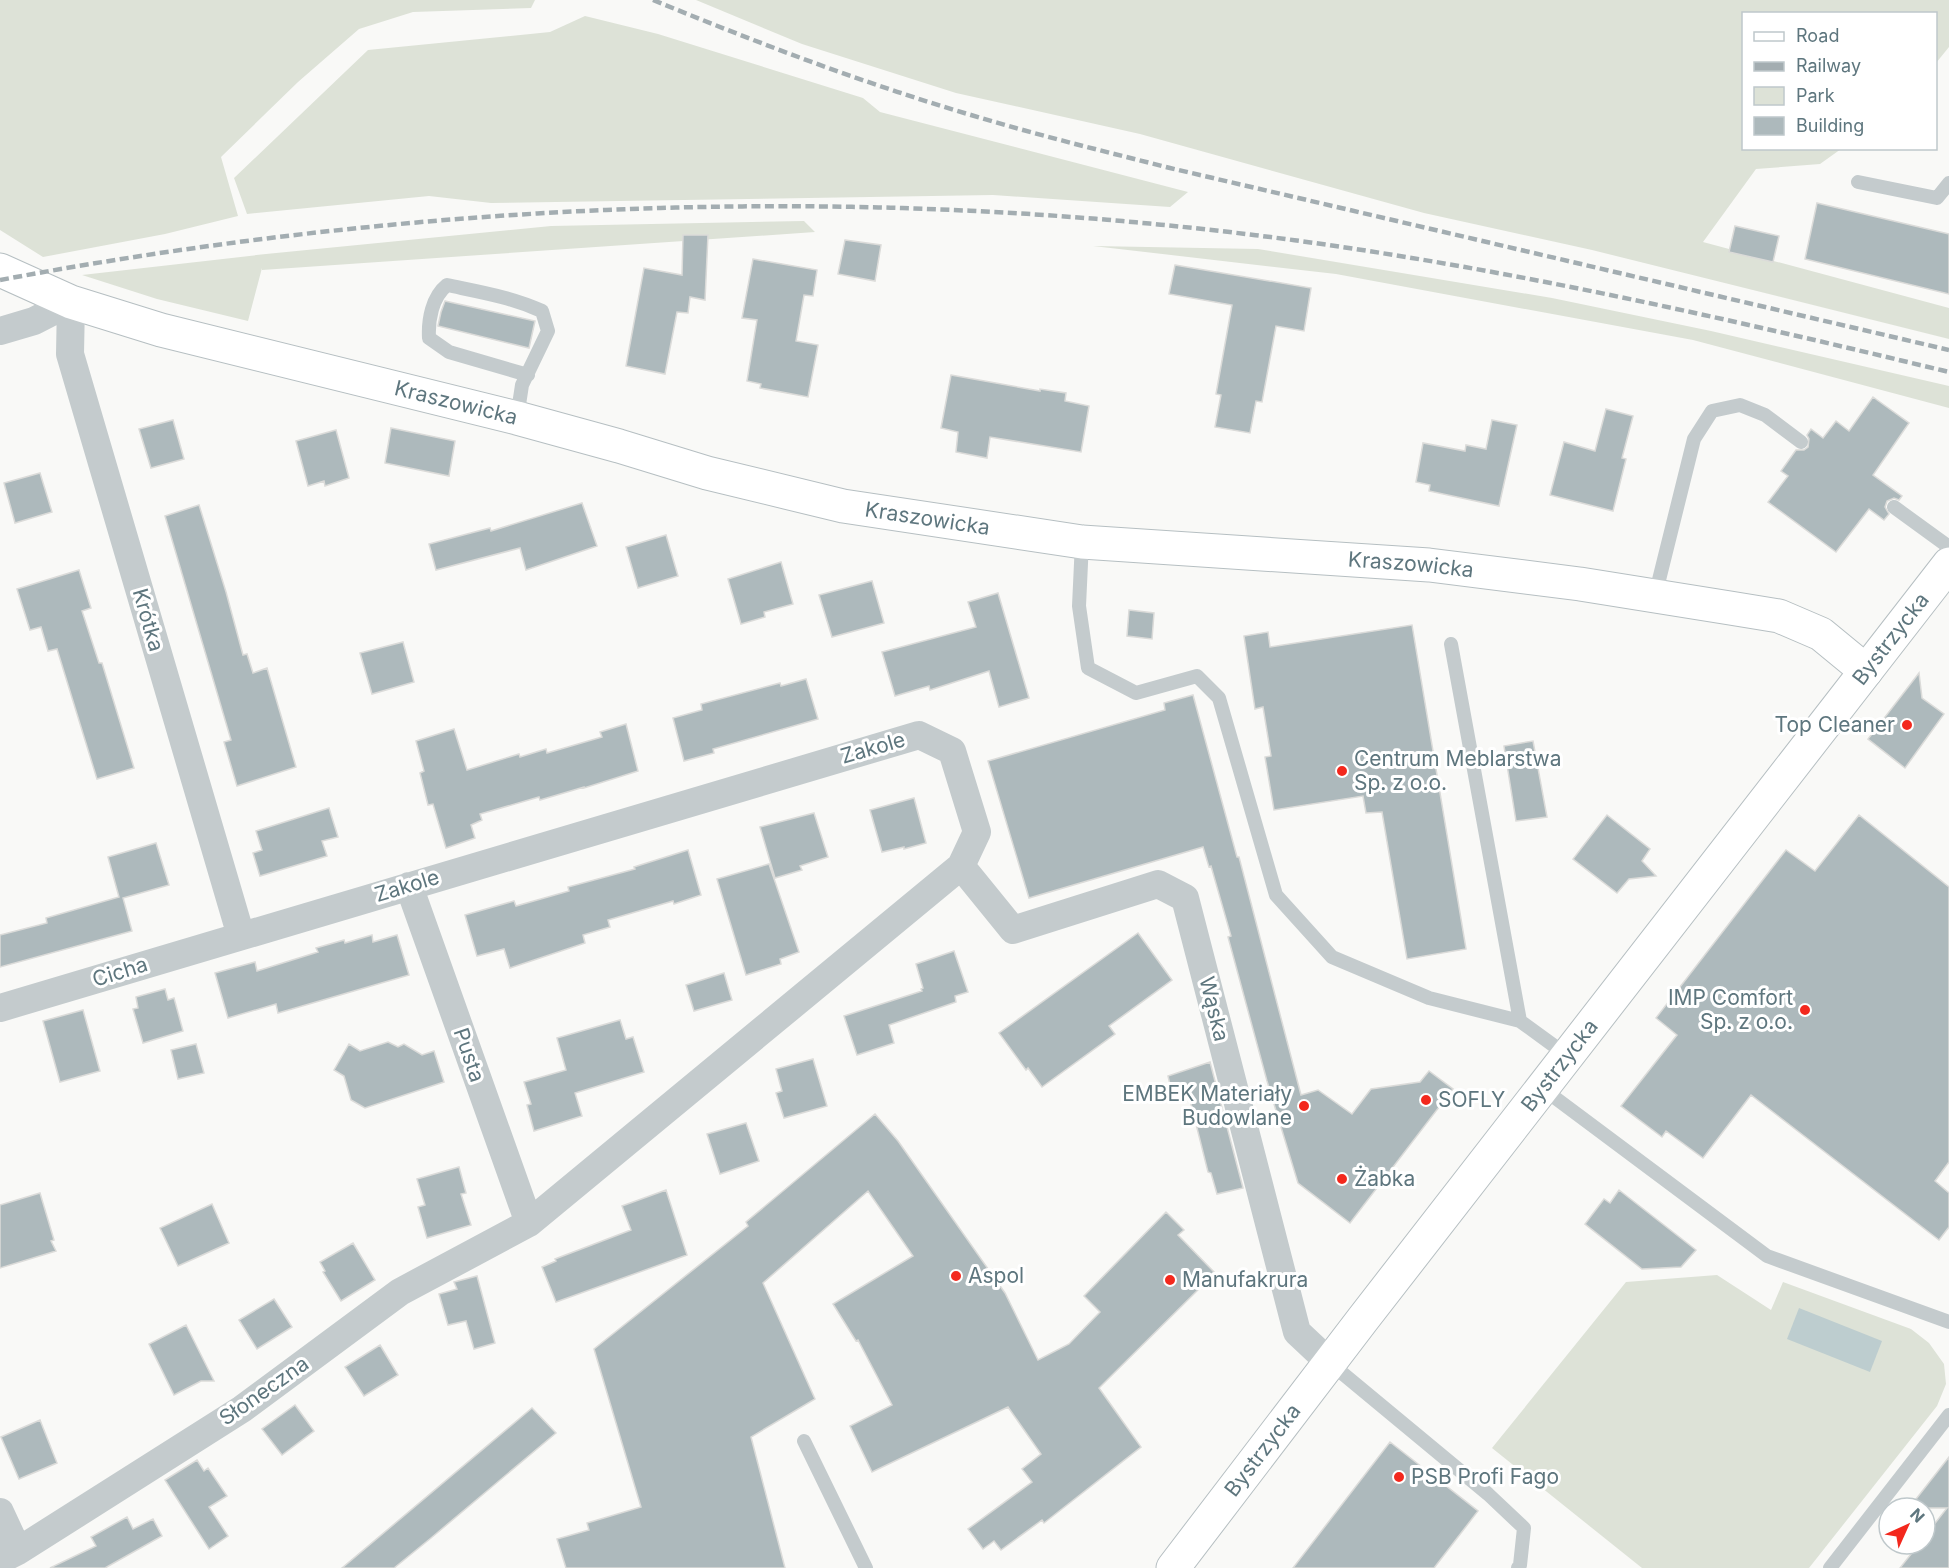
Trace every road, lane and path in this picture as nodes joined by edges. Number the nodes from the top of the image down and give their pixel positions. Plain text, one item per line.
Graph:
1 (1858, 182) dead end
2 (1949, 183) edge
3 (0, 270) edge
4 (71, 302) junction
5 (0, 331) edge
6 (528, 375) junction
7 (516, 418) junction
8 (1801, 442) dead end
9 (1894, 507) dead end
10 (1082, 542) junction
11 (1949, 547) edge
12 (1949, 564) edge
13 (1655, 596) junction
14 (1451, 644) dead end
15 (1866, 671) junction
16 (962, 866) junction
17 (409, 886) junction
18 (241, 936) junction
19 (0, 1008) edge
20 (1520, 1020) junction
21 (1568, 1056) junction
22 (1542, 1088) junction
23 (529, 1223) junction
24 (1949, 1322) edge
25 (1330, 1363) junction
26 (1949, 1415) edge
27 (804, 1442) dead end
28 (0, 1512) edge
29 (9, 1556) edge
30 (866, 1568) edge
31 (1173, 1568) edge
32 (1518, 1568) edge
33 (1830, 1568) edge

1 - 2 lane
3 - 4 street, Kraszowicka
4 - 5 street
4 - 7 street, Kraszowicka
4 - 18 street, Krótka
6 - 6 lane
6 - 7 lane
7 - 10 street, Kraszowicka
8 - 13 lane
9 - 11 lane
10 - 13 street, Kraszowicka
10 - 20 lane
12 - 15 street, Bystrzycka
13 - 15 street, Kraszowicka
14 - 20 lane
15 - 21 street, Bystrzycka
16 - 17 street, Zakole
16 - 23 street, Zakole
16 - 25 street, Wąska
17 - 18 street, Zakole
17 - 23 street, Pusta
18 - 19 street, Cicha
20 - 21 lane
21 - 22 street, Bystrzycka
22 - 24 lane
22 - 25 street, Bystrzycka
23 - 29 street, Słoneczna
25 - 31 street, Bystrzycka
25 - 32 lane
26 - 33 lane
27 - 30 lane
28 - 29 street

